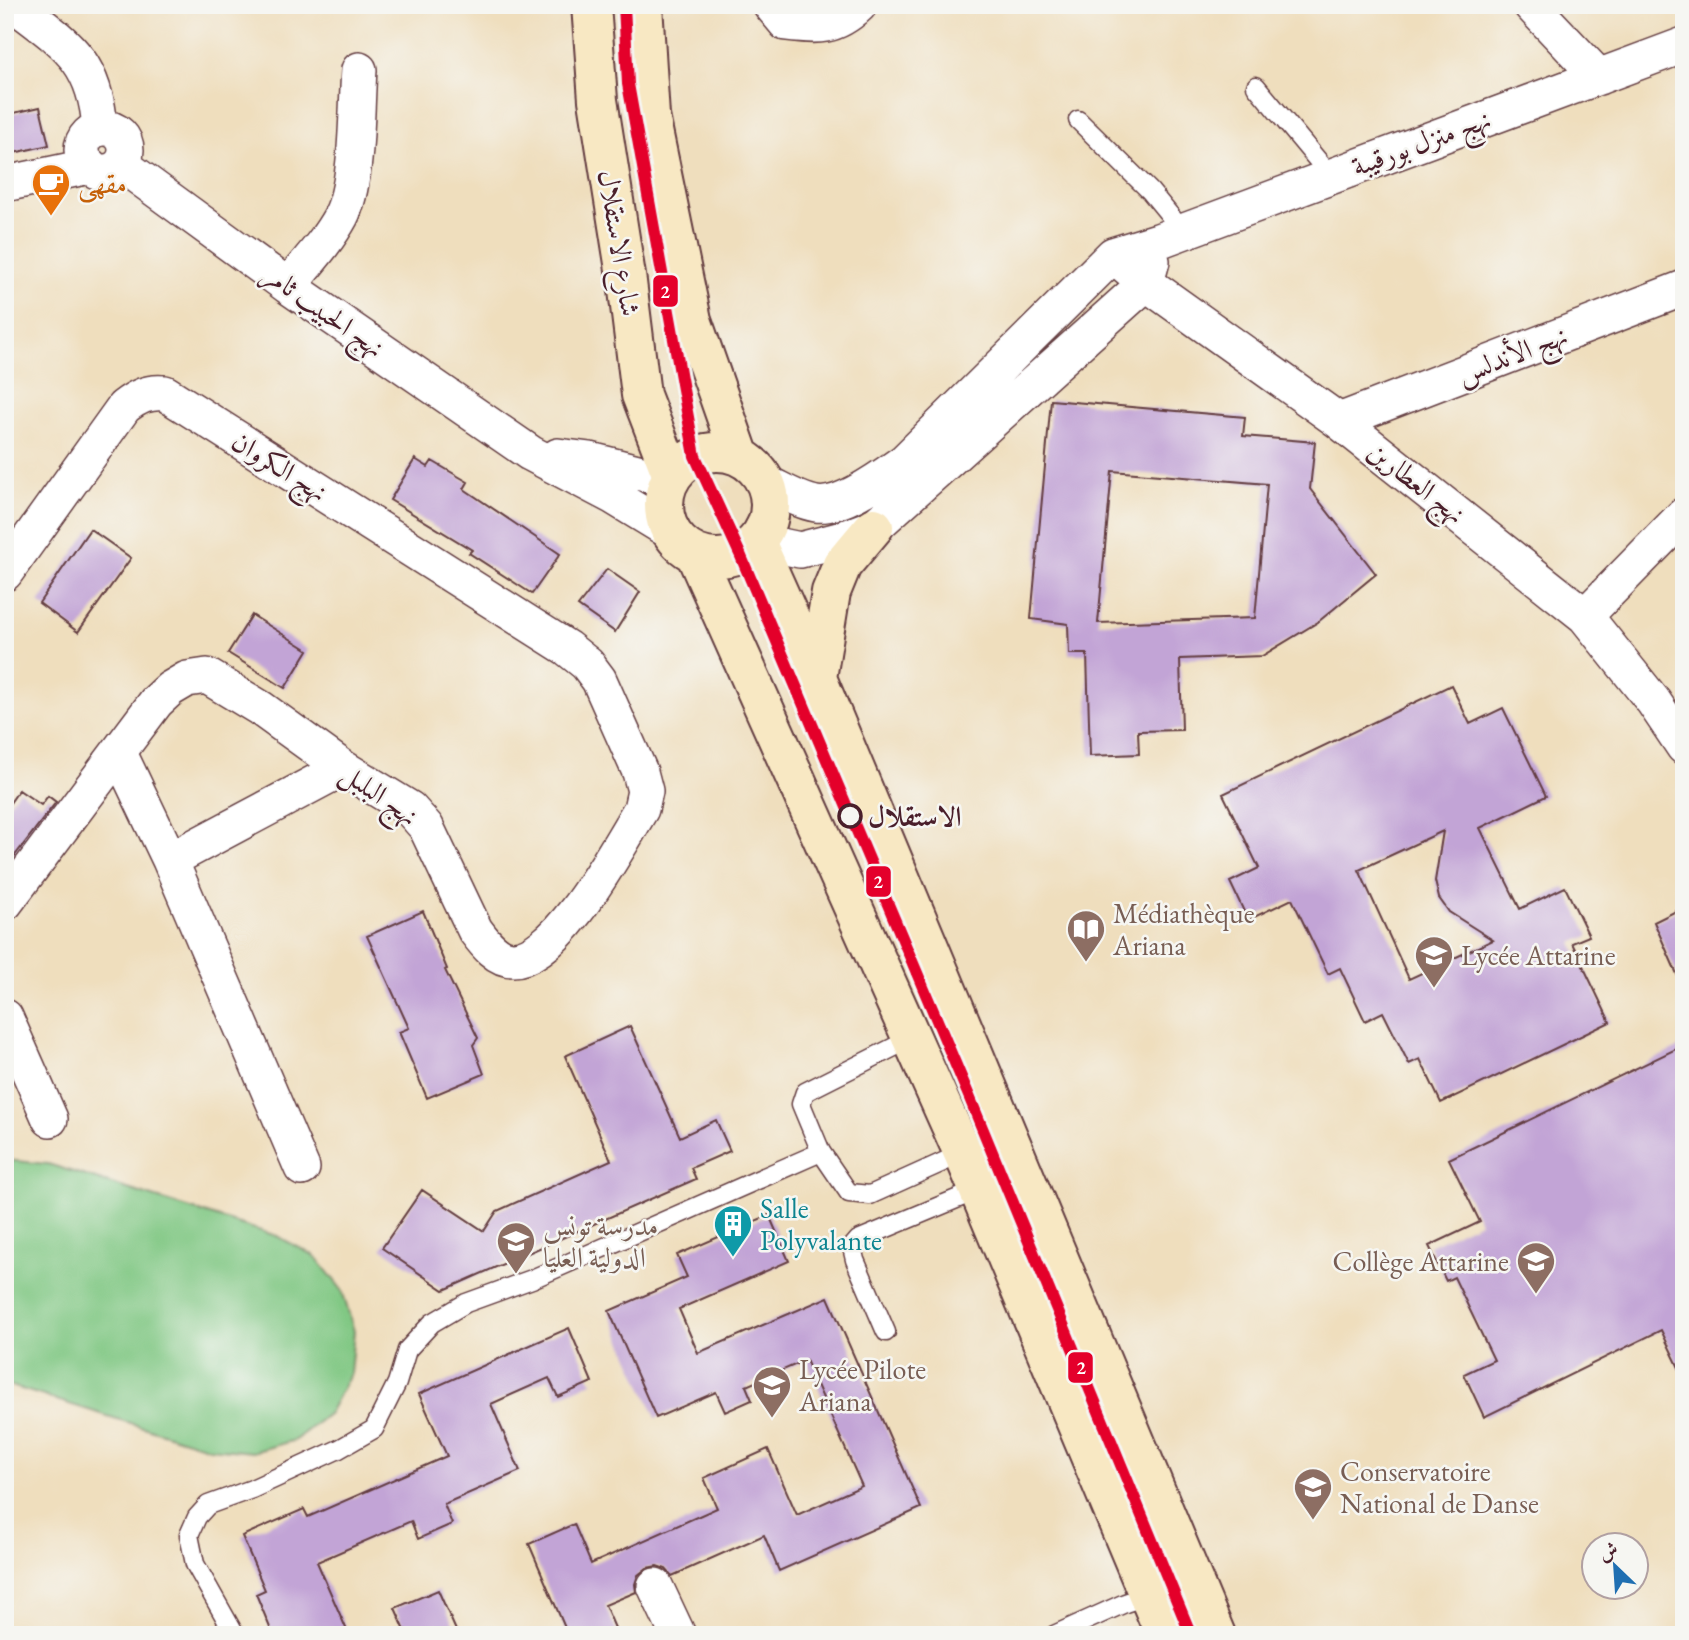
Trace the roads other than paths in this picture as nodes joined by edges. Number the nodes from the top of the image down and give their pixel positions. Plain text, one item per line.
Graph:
1 (15, 5) edge
2 (591, 5) edge
3 (643, 5) edge
4 (771, 5) edge
5 (859, 5) edge
6 (1531, 5) edge
7 (1684, 45) edge
8 (359, 70) dead end
9 (1599, 77) junction
10 (1256, 86) dead end
11 (1078, 120) dead end
12 (106, 165) junction
13 (1330, 176) junction
14 (5, 184) edge
15 (1170, 235) junction
16 (1113, 255) junction
17 (1146, 284) junction
18 (288, 286) junction
19 (1684, 288) edge
20 (1339, 421) junction
21 (530, 453) junction
22 (752, 469) junction
23 (671, 478) junction
24 (1684, 515) edge
25 (874, 527) junction
26 (668, 530) junction
27 (756, 541) junction
28 (696, 555) junction
29 (5, 573) edge
30 (1585, 616) junction
31 (817, 678) junction
32 (599, 680) joint
33 (1684, 747) edge
34 (119, 753) junction
35 (343, 768) junction
36 (170, 860) junction
37 (5, 903) edge
38 (5, 1017) edge
39 (912, 1038) junction
40 (50, 1119) dead end
41 (821, 1152) junction
42 (963, 1153) junction
43 (302, 1168) dead end
44 (978, 1190) junction
45 (886, 1332) dead end
46 (656, 1586) dead end
47 (1149, 1595) junction
48 (235, 1635) edge
49 (678, 1635) edge
50 (1054, 1635) edge
51 (1165, 1635) edge
52 (1216, 1635) edge

1 - 12 street
2 - 23 street, شارع الاستقلال
3 - 22 street, شارع الاستقلال
4 - 5 street
6 - 9 street
7 - 9 street, نهج منزل بورقيبة
8 - 18 street
9 - 13 street, نهج منزل بورقيبة
10 - 13 lane
11 - 15 lane
12 - 14 street
12 - 18 street, نهج الحبيب ثامر
13 - 15 street, نهج منزل بورقيبة
15 - 16 street, نهج منزل بورقيبة
15 - 17 street
16 - 17 street, نهج العطارين
16 - 22 street
17 - 20 street, نهج العطارين
17 - 25 street
18 - 21 street, نهج الحبيب ثامر
19 - 20 street, نهج الأندلس
20 - 30 street, نهج العطارين
21 - 23 street, نهج الحبيب ثامر
21 - 26 street, نهج الحبيب ثامر
22 - 23 street
22 - 27 street
23 - 26 street
24 - 30 street
25 - 27 street
25 - 31 street
26 - 28 street
27 - 28 street
27 - 31 street
28 - 39 street
29 - 32 street, نهج الكروان
30 - 33 street, نهج العطارين
31 - 52 street
32 - 35 street, نهج البلبل
34 - 35 street, نهج البلبل
34 - 36 street
34 - 37 street, نهج البلبل
35 - 36 street
36 - 43 street
38 - 40 street
39 - 41 lane
39 - 42 street
41 - 42 lane
41 - 48 lane
42 - 44 street
44 - 45 lane
44 - 47 street
46 - 49 street
47 - 50 lane
47 - 51 street

